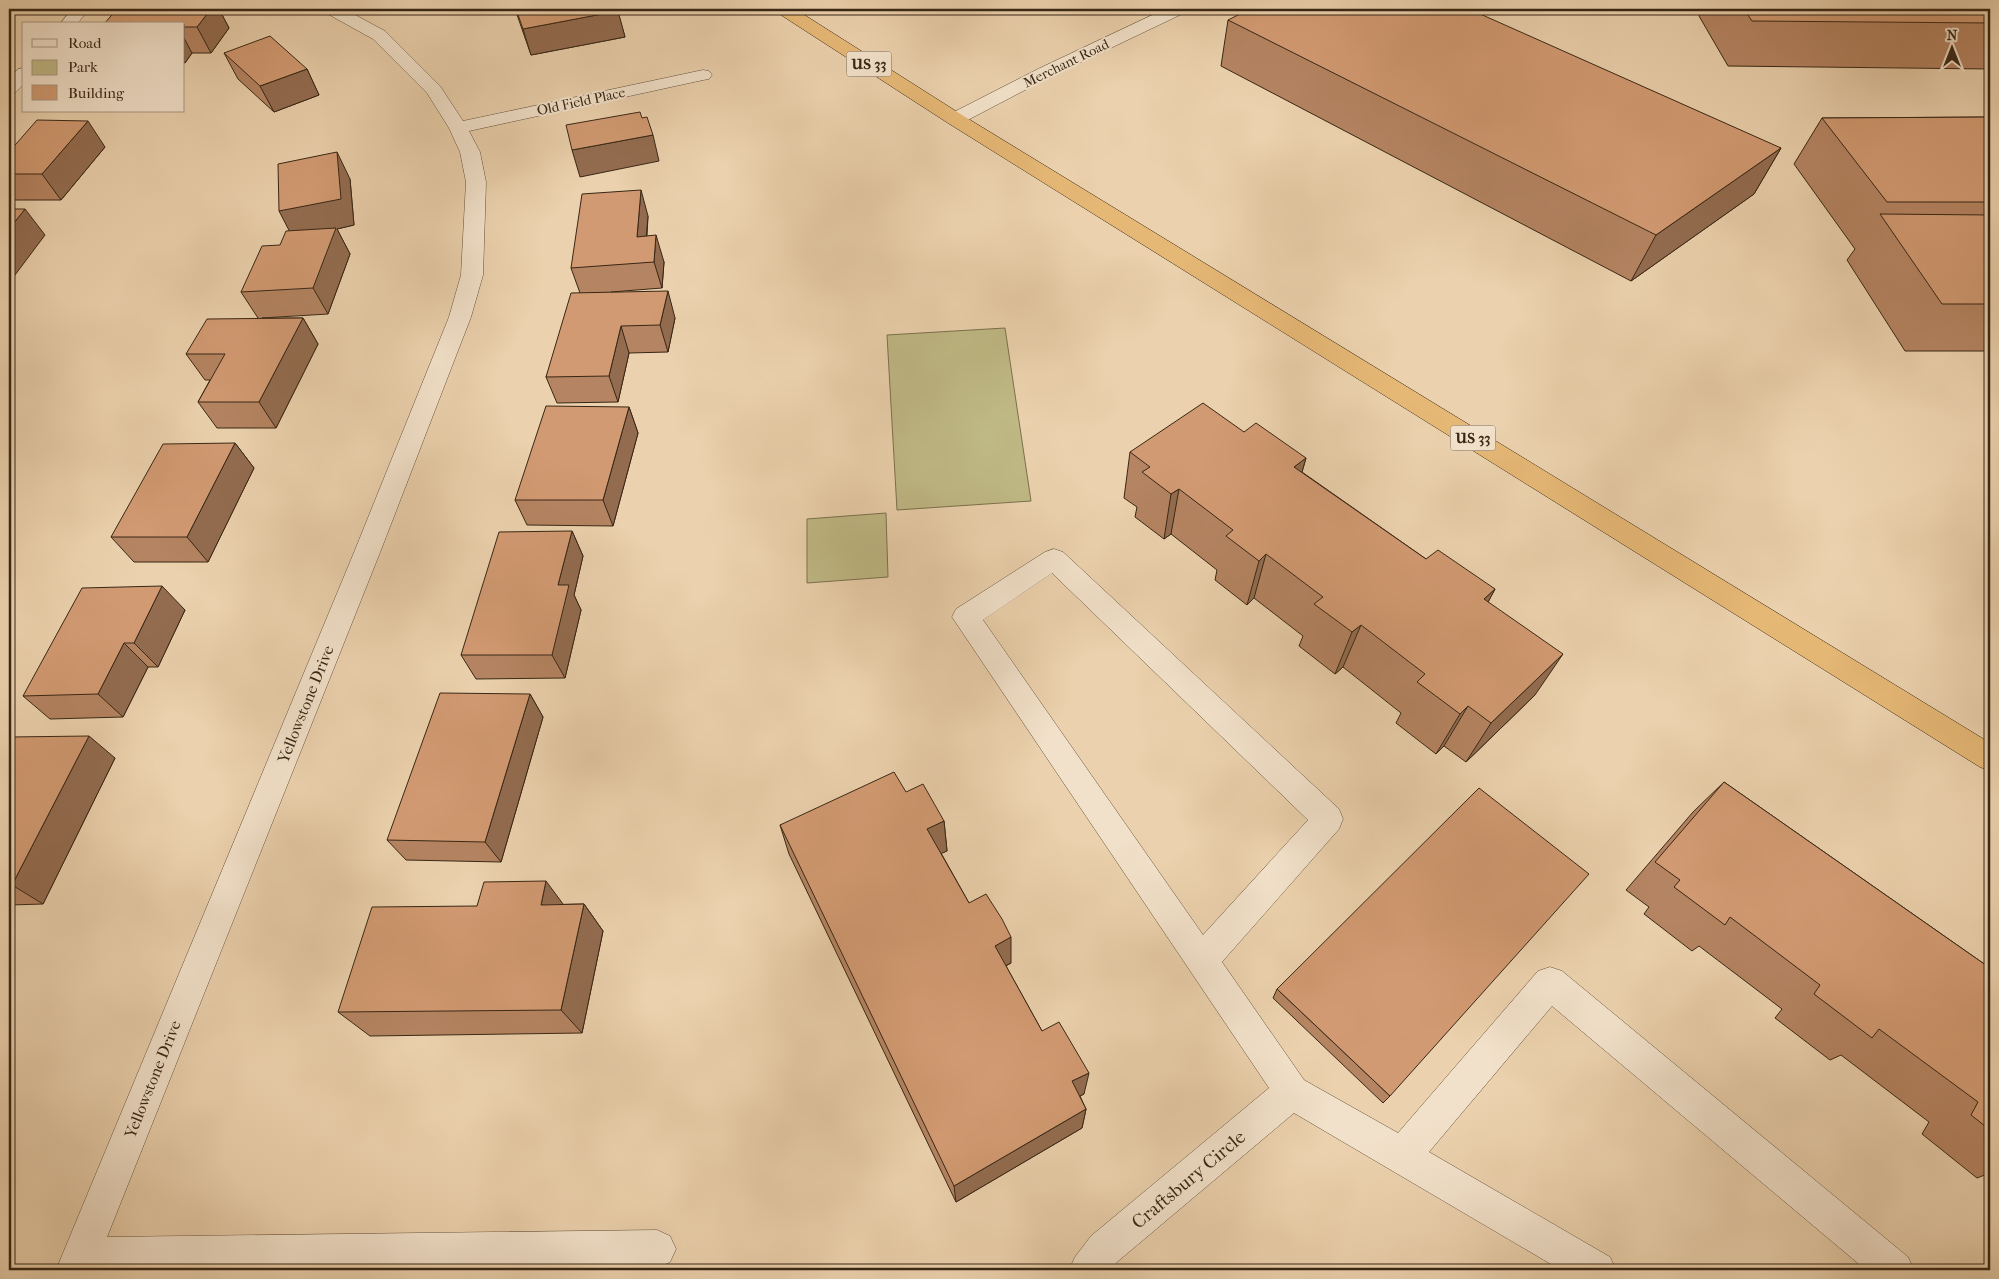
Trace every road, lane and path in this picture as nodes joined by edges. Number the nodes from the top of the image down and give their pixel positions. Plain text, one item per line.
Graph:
1 (82, 9) edge
2 (332, 9) edge
3 (784, 9) edge
4 (1178, 9) edge
5 (70, 22) edge
6 (22, 74) edge
7 (704, 75) dead end
8 (9, 89) edge
9 (955, 119) junction
10 (458, 128) junction
11 (1990, 758) edge
12 (1202, 960) junction
13 (1292, 1092) junction
14 (1402, 1156) junction
15 (657, 1250) dead end
16 (77, 1263) edge
17 (1088, 1270) edge
18 (1596, 1270) edge
19 (1895, 1270) edge

1 - 5 street
2 - 10 street, Yellowstone Drive
3 - 9 highway, US 33
4 - 9 street, Merchant Road
6 - 8 street
7 - 10 street, Old Field Place
9 - 11 highway, US 33
10 - 16 street, Yellowstone Drive
12 - 12 street
12 - 13 street
13 - 14 street
13 - 17 street, Craftsbury Circle
14 - 18 street
14 - 19 street
15 - 16 street

